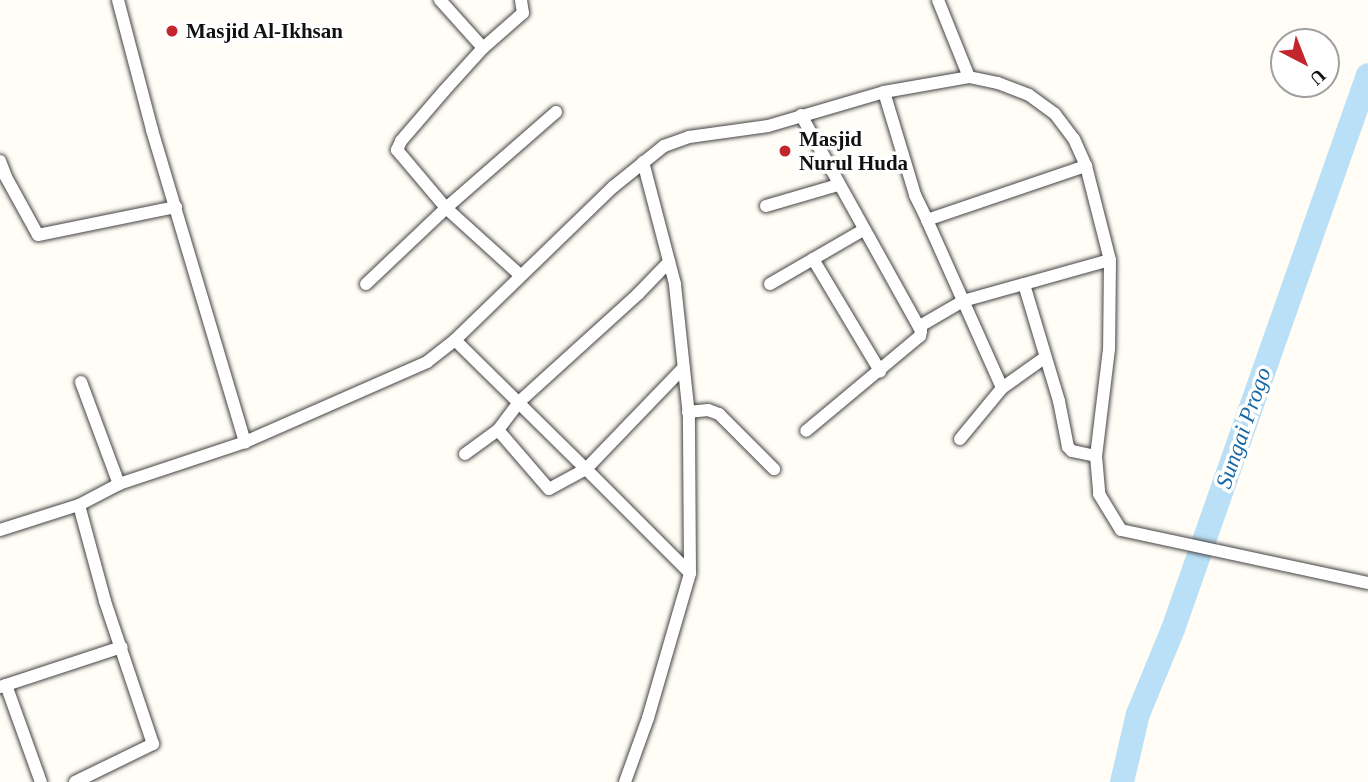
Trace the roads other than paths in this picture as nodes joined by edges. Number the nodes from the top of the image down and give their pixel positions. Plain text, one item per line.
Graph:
1 (118, 0) edge
2 (440, 0) edge
3 (521, 0) edge
4 (938, 0) edge
5 (483, 48) junction
6 (969, 77) junction
7 (884, 92) junction
8 (556, 112) dead end
9 (801, 116) junction
10 (0, 160) edge
11 (643, 162) junction
12 (1086, 166) junction
13 (3, 179) edge
14 (838, 185) junction
15 (766, 206) dead end
16 (176, 207) junction
17 (446, 208) junction
18 (927, 220) junction
19 (863, 230) junction
20 (813, 259) junction
21 (1110, 260) junction
22 (669, 262) junction
23 (520, 275) junction
24 (366, 284) dead end
25 (770, 284) dead end
26 (1024, 284) junction
27 (963, 301) junction
28 (920, 326) junction
29 (455, 340) junction
30 (1044, 358) junction
31 (684, 367) junction
32 (880, 371) junction
33 (81, 382) dead end
34 (1002, 388) junction
35 (519, 402) junction
36 (688, 412) junction
37 (498, 430) junction
38 (806, 431) dead end
39 (960, 439) dead end
40 (245, 442) junction
41 (465, 454) dead end
42 (1096, 456) junction
43 (586, 469) junction
44 (774, 469) dead end
45 (119, 484) junction
46 (79, 505) junction
47 (0, 530) edge
48 (690, 573) junction
49 (1368, 583) edge
50 (122, 647) junction
51 (3, 686) edge
52 (41, 782) edge
53 (75, 782) edge
54 (625, 782) edge

1 - 16 street
2 - 5 street
3 - 5 street
4 - 6 street
5 - 17 street
6 - 7 street
6 - 12 street
7 - 9 street
7 - 18 street
8 - 17 street
9 - 11 street
9 - 14 street
10 - 13 street
11 - 22 street
11 - 23 street
12 - 18 street
12 - 21 street
13 - 16 street
14 - 15 street
14 - 19 street
16 - 40 street
17 - 23 street
17 - 24 street
18 - 27 street
19 - 20 street
19 - 28 street
20 - 25 street
20 - 32 street
21 - 26 street
21 - 42 street
22 - 31 street
22 - 35 street
23 - 29 street
26 - 27 street
26 - 30 street
27 - 28 street
27 - 34 street
28 - 32 street
29 - 35 street
29 - 40 street
30 - 34 street
30 - 42 street
31 - 36 street
31 - 43 street
32 - 38 street
33 - 45 street
34 - 39 street
35 - 37 street
35 - 43 street
36 - 44 street
36 - 48 street
37 - 41 street
37 - 43 street
40 - 45 street
42 - 49 street
43 - 48 street
45 - 46 street
46 - 47 street
46 - 50 street
48 - 54 street
50 - 51 street
50 - 53 street
51 - 52 street

